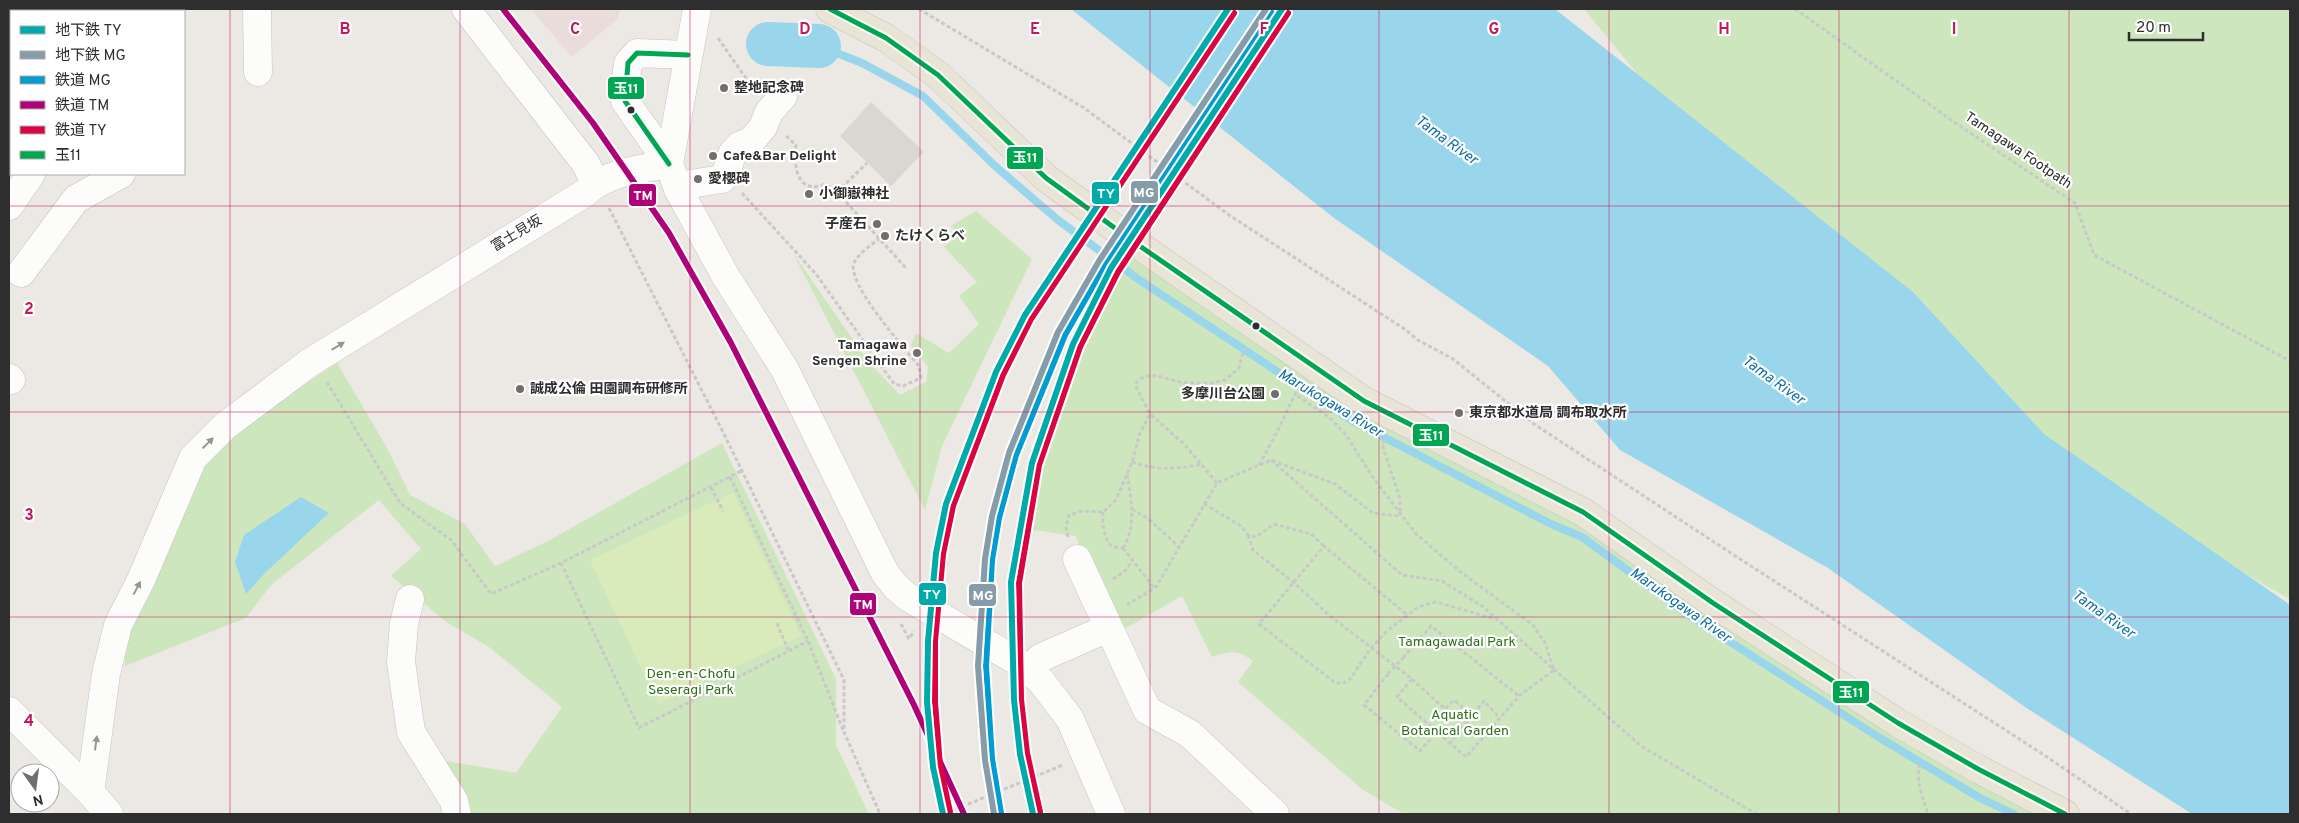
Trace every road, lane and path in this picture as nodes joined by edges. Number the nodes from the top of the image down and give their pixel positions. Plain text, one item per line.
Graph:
1 (257, 9) edge
2 (466, 9) edge
3 (697, 9) edge
4 (830, 9) edge
5 (919, 9) edge
6 (1795, 9) edge
7 (716, 35) dead end
8 (688, 55) junction
9 (258, 72) dead end
10 (776, 104) junction
11 (867, 163) dead end
12 (669, 164) junction
13 (726, 174) junction
14 (30, 175) edge
15 (119, 175) edge
16 (595, 183) junction
17 (678, 189) junction
18 (837, 192) junction
19 (9, 206) edge
20 (879, 239) junction
21 (906, 268) dead end
22 (21, 273) dead end
23 (1241, 359) dead end
24 (2290, 361) edge
25 (309, 363) junction
26 (1150, 414) junction
27 (1382, 444) dead end
28 (1270, 460) junction
29 (1132, 462) junction
30 (1202, 464) junction
31 (1259, 465) junction
32 (741, 471) junction
33 (1127, 474) junction
34 (730, 477) junction
35 (1217, 483) junction
36 (711, 487) junction
37 (1204, 504) junction
38 (1132, 510) junction
39 (724, 511) dead end
40 (1103, 512) junction
41 (1400, 516) junction
42 (1248, 535) junction
43 (1324, 546) junction
44 (1179, 547) junction
45 (1123, 548) junction
46 (1077, 559) joint
47 (561, 563) junction
48 (1293, 582) junction
49 (1154, 588) junction
50 (410, 599) dead end
51 (1406, 614) junction
52 (1498, 620) junction
53 (777, 623) dead end
54 (1106, 623) junction
55 (808, 640) junction
56 (1371, 648) junction
57 (788, 650) junction
58 (1554, 670) junction
59 (1032, 671) junction
60 (1412, 678) junction
61 (1519, 696) junction
62 (9, 711) edge
63 (1472, 716) junction
64 (1499, 717) junction
65 (844, 732) junction
66 (1436, 733) junction
67 (1449, 744) junction
68 (1057, 767) dead end
69 (1918, 771) dead end
70 (90, 792) junction
71 (109, 814) edge
72 (457, 814) edge
73 (880, 814) edge
74 (944, 814) edge
75 (1111, 814) edge
76 (1275, 814) edge
77 (1756, 814) edge
78 (1928, 814) edge
79 (2065, 814) edge
80 (2131, 814) edge

1 - 9 street
2 - 16 street
3 - 8 street
4 - 79 main road
5 - 80 path
6 - 24 path, Tamagawa Footpath
7 - 10 path
8 - 12 street
8 - 12 street
10 - 13 street
10 - 18 path
11 - 18 path
12 - 16 street
12 - 17 street
13 - 17 street
13 - 20 path
14 - 19 street
15 - 22 street
25 -> 16 street, 富士見坂
16 - 32 path
17 - 59 street
18 - 20 path
20 - 21 path
23 - 26 path
25 - 47 path
70 -> 25 street, 富士見坂
26 - 29 path
26 - 30 path
27 - 41 path
28 - 31 path
28 - 41 path
28 - 52 path
29 - 30 path
29 - 33 path
30 - 35 path
31 - 35 path
31 - 41 path
32 - 34 path
32 - 65 path
33 - 38 path
33 - 40 path
34 - 36 path
34 - 55 path
35 - 37 path
36 - 39 path
36 - 47 path
37 - 42 path
37 - 44 path
38 - 44 path
38 - 45 path
40 - 45 path
40 - 46 path
41 - 58 path
42 - 43 path
42 - 48 path
43 - 48 path
43 - 51 path
44 - 49 path
45 - 49 path
46 - 54 street
47 - 57 path
48 - 56 path
48 - 56 path
49 - 54 path
50 - 72 street
51 - 52 path
51 - 56 path
52 - 58 path
53 - 57 path
54 - 59 street
54 - 76 street
55 - 57 path
55 - 65 path
56 - 60 path
58 - 61 path
58 - 77 path
59 - 75 street
60 - 63 path
60 - 66 path
61 - 64 path
61 - 66 path, bridge
62 - 70 street
63 - 64 path
63 - 67 path
64 - 67 path
65 - 73 path
66 - 67 path
68 - 74 path
69 - 78 path
70 - 71 street

